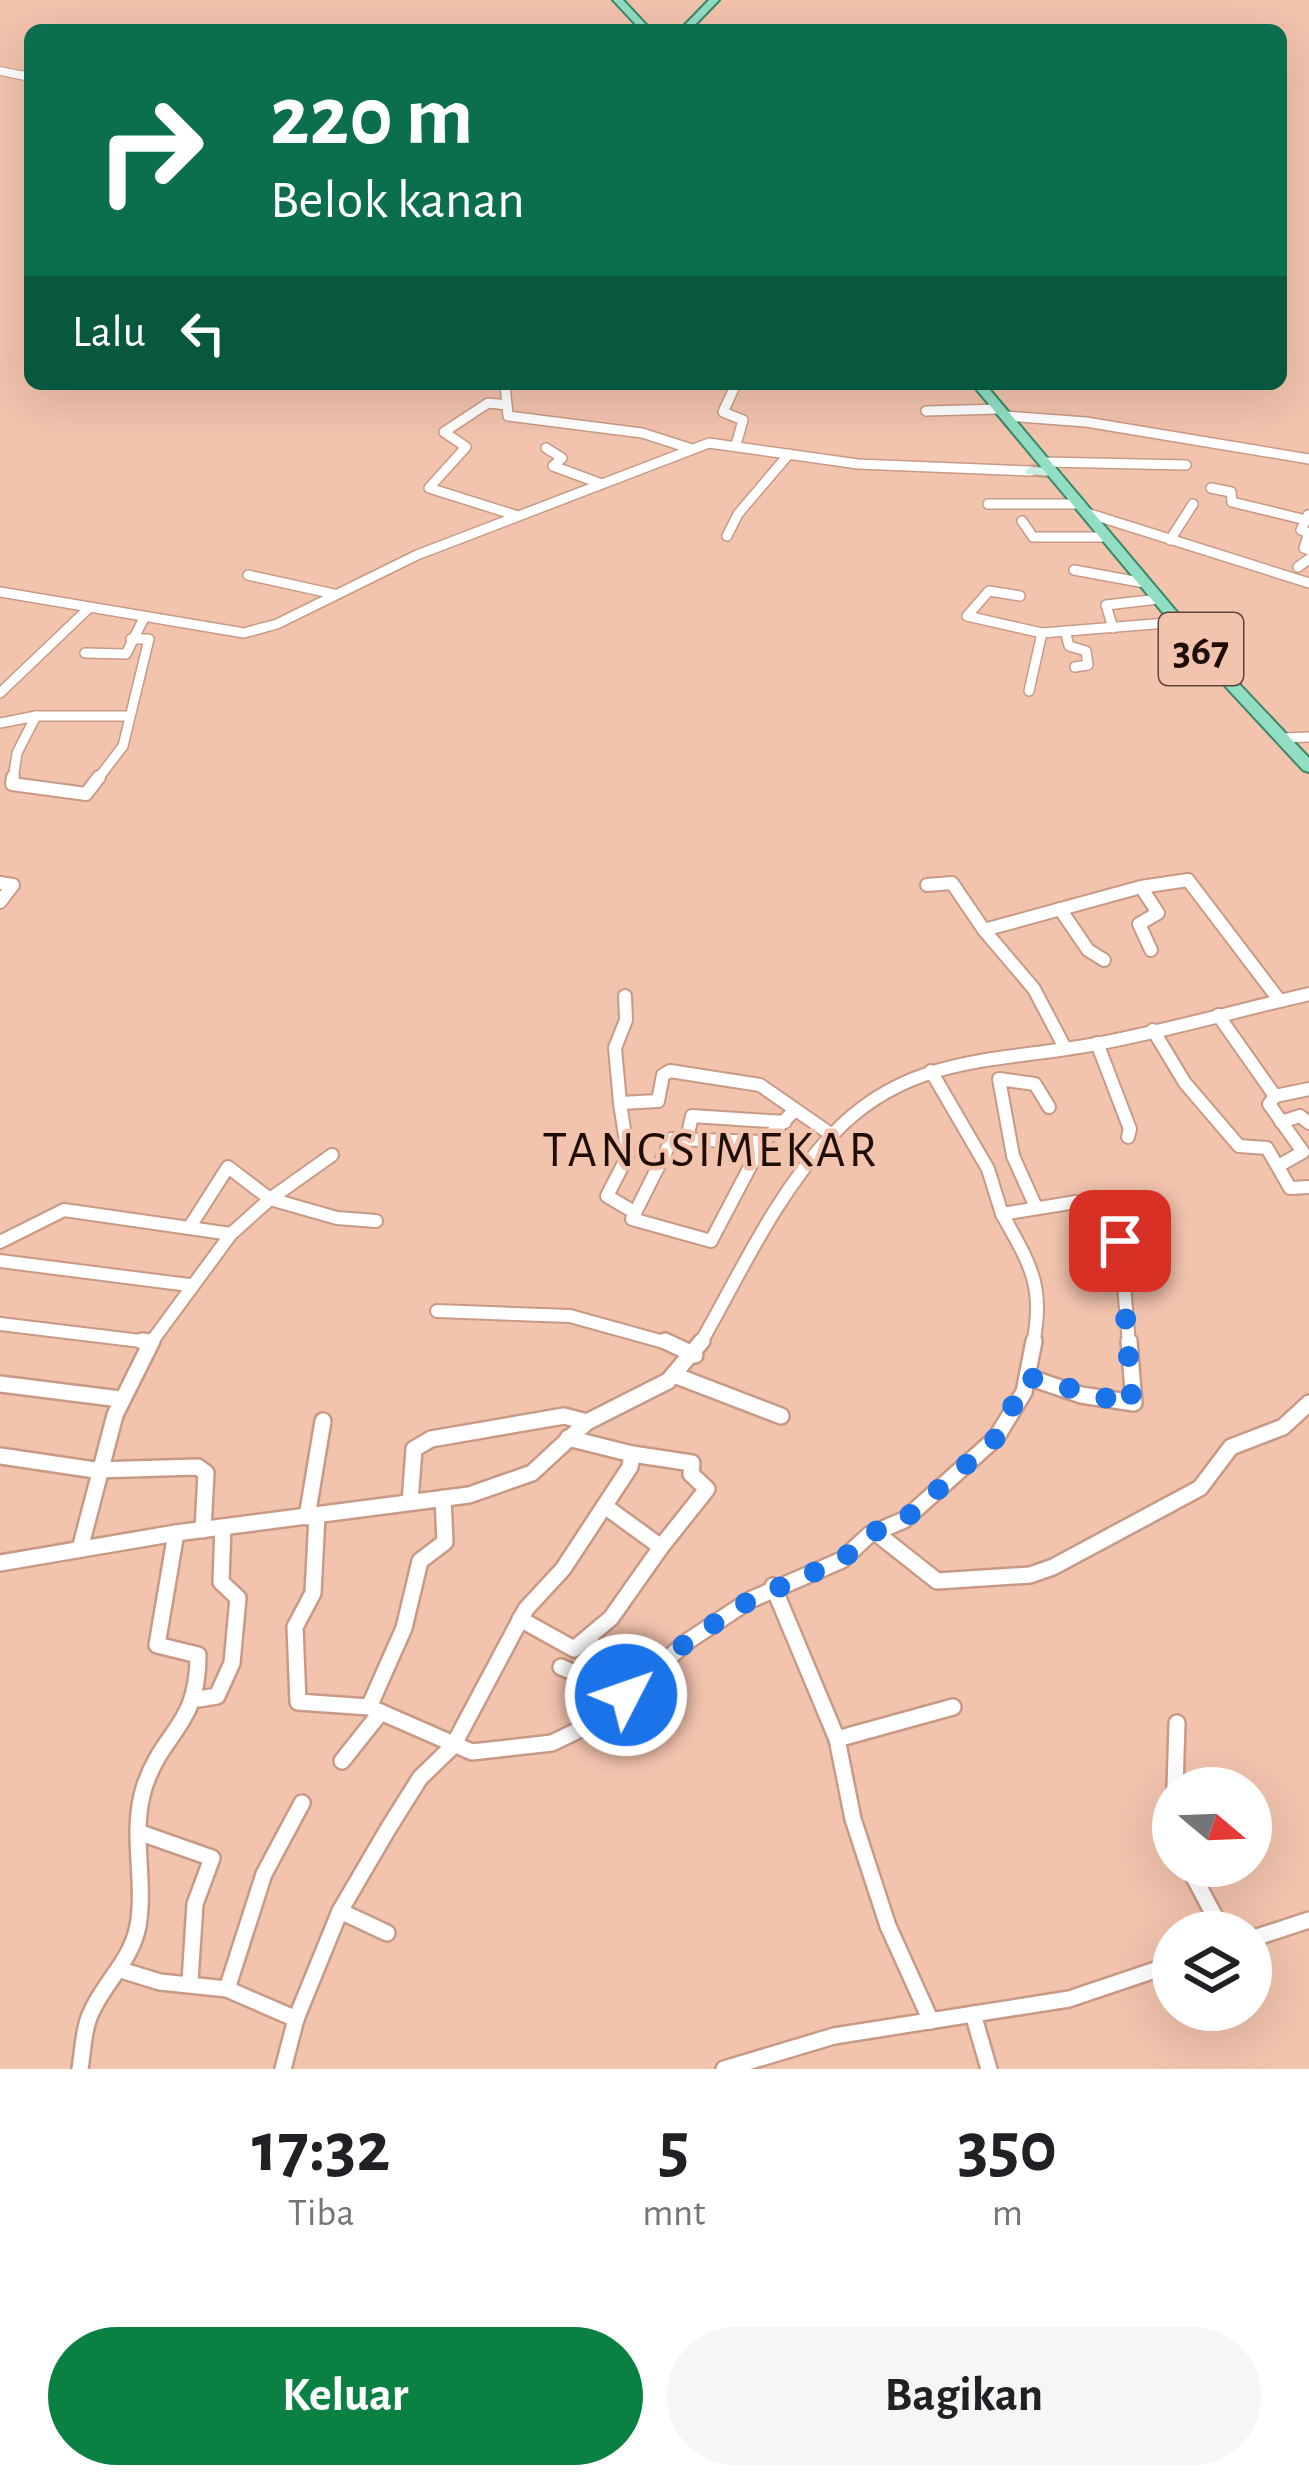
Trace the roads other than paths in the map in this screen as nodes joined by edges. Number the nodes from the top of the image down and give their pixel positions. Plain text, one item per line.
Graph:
1 (618, 0) edge
2 (714, 0) edge
3 (640, 24) edge
4 (691, 24) edge
5 (506, 390) edge
6 (733, 390) edge
7 (984, 390) edge
8 (507, 405) junction
9 (926, 411) dead end
10 (1003, 412) junction
11 (736, 445) junction
12 (546, 448) dead end
13 (689, 448) junction
14 (789, 454) junction
15 (1309, 459) edge
16 (1186, 465) dead end
17 (1043, 468) junction
18 (599, 483) junction
19 (1211, 488) dead end
20 (988, 504) dead end
21 (1193, 504) dead end
22 (516, 515) junction
23 (1308, 517) edge
24 (1093, 520) junction
25 (1022, 521) dead end
26 (727, 536) dead end
27 (1170, 540) junction
28 (1309, 550) edge
29 (1074, 571) dead end
30 (248, 574) dead end
31 (1145, 583) junction
32 (1309, 583) edge
33 (0, 592) edge
34 (336, 594) junction
35 (1020, 596) dead end
36 (1159, 598) junction
37 (89, 608) junction
38 (144, 618) junction
39 (1179, 622) junction
40 (1113, 628) junction
41 (1042, 633) junction
42 (1066, 634) junction
43 (131, 639) junction
44 (85, 652) dead end
45 (1076, 667) dead end
46 (1029, 691) dead end
47 (0, 692) edge
48 (36, 716) junction
49 (130, 716) junction
50 (0, 723) edge
51 (1309, 737) edge
52 (1283, 738) junction
53 (1309, 767) edge
54 (0, 883) edge
55 (927, 885) dead end
56 (1141, 887) junction
57 (0, 902) edge
58 (1060, 909) junction
59 (984, 929) junction
60 (1151, 950) dead end
61 (1104, 960) dead end
62 (1309, 994) edge
63 (626, 996) dead end
64 (1280, 1001) junction
65 (1218, 1015) junction
66 (1153, 1030) junction
67 (1097, 1043) junction
68 (1066, 1048) junction
69 (1005, 1054) junction
70 (931, 1071) junction
71 (1009, 1076) junction
72 (1309, 1089) edge
73 (1275, 1096) junction
74 (620, 1103) junction
75 (1048, 1107) dead end
76 (789, 1117) junction
77 (1281, 1121) junction
78 (1309, 1123) edge
79 (832, 1135) junction
80 (1128, 1136) dead end
81 (687, 1138) junction
82 (764, 1142) junction
83 (332, 1155) dead end
84 (1280, 1165) junction
85 (1309, 1187) edge
86 (270, 1198) junction
87 (1035, 1205) junction
88 (634, 1212) junction
89 (1002, 1214) junction
90 (376, 1221) dead end
91 (189, 1228) junction
92 (231, 1234) junction
93 (0, 1241) edge
94 (0, 1261) edge
95 (189, 1285) junction
96 (437, 1311) dead end
97 (0, 1324) edge
98 (149, 1342) junction
99 (695, 1355) junction
100 (674, 1375) junction
101 (1028, 1377) junction
102 (0, 1384) edge
103 (120, 1400) junction
104 (1309, 1403) edge
105 (781, 1416) dead end
106 (323, 1421) dead end
107 (587, 1422) junction
108 (568, 1438) junction
109 (632, 1454) junction
110 (0, 1456) edge
111 (95, 1470) junction
112 (442, 1498) junction
113 (410, 1502) junction
114 (606, 1507) junction
115 (312, 1517) junction
116 (223, 1527) junction
117 (203, 1530) junction
118 (875, 1532) junction
119 (176, 1533) junction
120 (662, 1547) junction
121 (80, 1549) junction
122 (0, 1563) edge
123 (773, 1586) junction
124 (520, 1619) junction
125 (590, 1641) junction
126 (561, 1667) dead end
127 (199, 1700) junction
128 (953, 1707) dead end
129 (375, 1709) junction
130 (1177, 1723) dead end
131 (837, 1738) junction
132 (453, 1746) junction
133 (342, 1761) dead end
134 (1176, 1767) edge
135 (302, 1803) dead end
136 (138, 1832) junction
137 (340, 1911) junction
138 (1309, 1920) edge
139 (1272, 1932) edge
140 (387, 1933) dead end
141 (124, 1971) junction
142 (1152, 1971) edge
143 (190, 1982) junction
144 (227, 1989) junction
145 (973, 2014) junction
146 (296, 2019) junction
147 (932, 2020) junction
148 (80, 2069) edge
149 (284, 2069) edge
150 (724, 2069) edge
151 (989, 2069) edge

1 - 3 main road
2 - 4 main road
5 - 8 street
6 - 11 street
7 - 10 main road, 367
8 - 13 street
8 - 22 street
9 - 10 street
10 - 15 street
10 - 17 main road, 367
11 - 13 street
11 - 14 street
12 - 18 street
13 - 18 street
14 - 17 street
14 - 26 street
16 - 17 street
17 - 24 main road, 367
18 - 22 street
19 - 23 street
20 - 24 street
21 - 27 street
22 - 34 street
23 - 28 street
24 - 25 street
24 - 27 street
24 - 31 main road, 367
27 - 32 street
29 - 31 street
30 - 34 street
31 - 36 main road, 367
33 - 37 street
34 - 38 street
35 - 41 street
36 - 39 main road, 367
36 - 40 street
37 - 38 street
37 - 47 street
38 - 43 street
39 - 40 street
39 - 52 main road, 367
40 - 42 street
41 - 42 street
41 - 46 street
42 - 45 street
43 - 44 street
43 - 49 street
48 - 49 street
48 - 49 street
48 - 50 street
51 - 52 street
52 - 53 main road, 367
54 - 57 street
55 - 59 street
56 - 58 street
56 - 60 street
56 - 64 street
58 - 59 street
58 - 61 street
59 - 68 street
62 - 64 street
63 - 74 street
64 - 65 street
65 - 66 street
65 - 73 street
66 - 67 street
66 - 84 street
67 - 68 street
67 - 80 street
68 - 69 street
69 - 70 street
69 - 71 street
70 - 79 street
70 - 89 street
71 - 75 street
71 - 87 street
72 - 73 street
73 - 77 street
74 - 76 street
74 - 88 street
76 - 79 street
76 - 81 street
76 - 82 street
77 - 78 street
77 - 84 street
79 - 99 street
81 - 82 street
81 - 88 street
82 - 88 street
83 - 86 street
84 - 85 street
86 - 90 street
86 - 91 street
86 - 92 street
87 - 89 street
87 - 101 street
89 - 101 street
91 - 92 street
91 - 93 street
92 - 95 street
94 - 95 street
95 - 98 street
96 - 99 street
97 - 98 street
98 - 103 street
99 - 100 street
100 - 105 street
100 - 107 street
101 - 118 street
102 - 103 street
103 - 111 street
104 - 118 street
106 - 115 street
107 - 108 street
107 - 113 street
108 - 109 street
108 - 112 street
109 - 114 street
109 - 120 street
110 - 111 street
111 - 117 street
111 - 121 street
112 - 113 street
112 - 129 street
113 - 115 street
114 - 120 street
114 - 124 street
115 - 116 street
115 - 129 street
116 - 117 street
116 - 127 street
117 - 119 street
118 - 123 street
119 - 121 street
119 - 127 street
120 - 125 street
121 - 122 street
123 - 131 street
123 - 132 street
124 - 125 street
124 - 132 street
125 - 126 street
127 - 136 street
128 - 131 street
129 - 132 street
129 - 133 street
130 - 134 street
131 - 147 street
132 - 137 street
135 - 144 street
136 - 141 street
136 - 143 street
137 - 140 street
137 - 146 street
138 - 139 street
141 - 143 street
141 - 148 street
142 - 145 street
143 - 144 street
144 - 146 street
145 - 147 street
145 - 151 street
146 - 149 street
147 - 150 street

